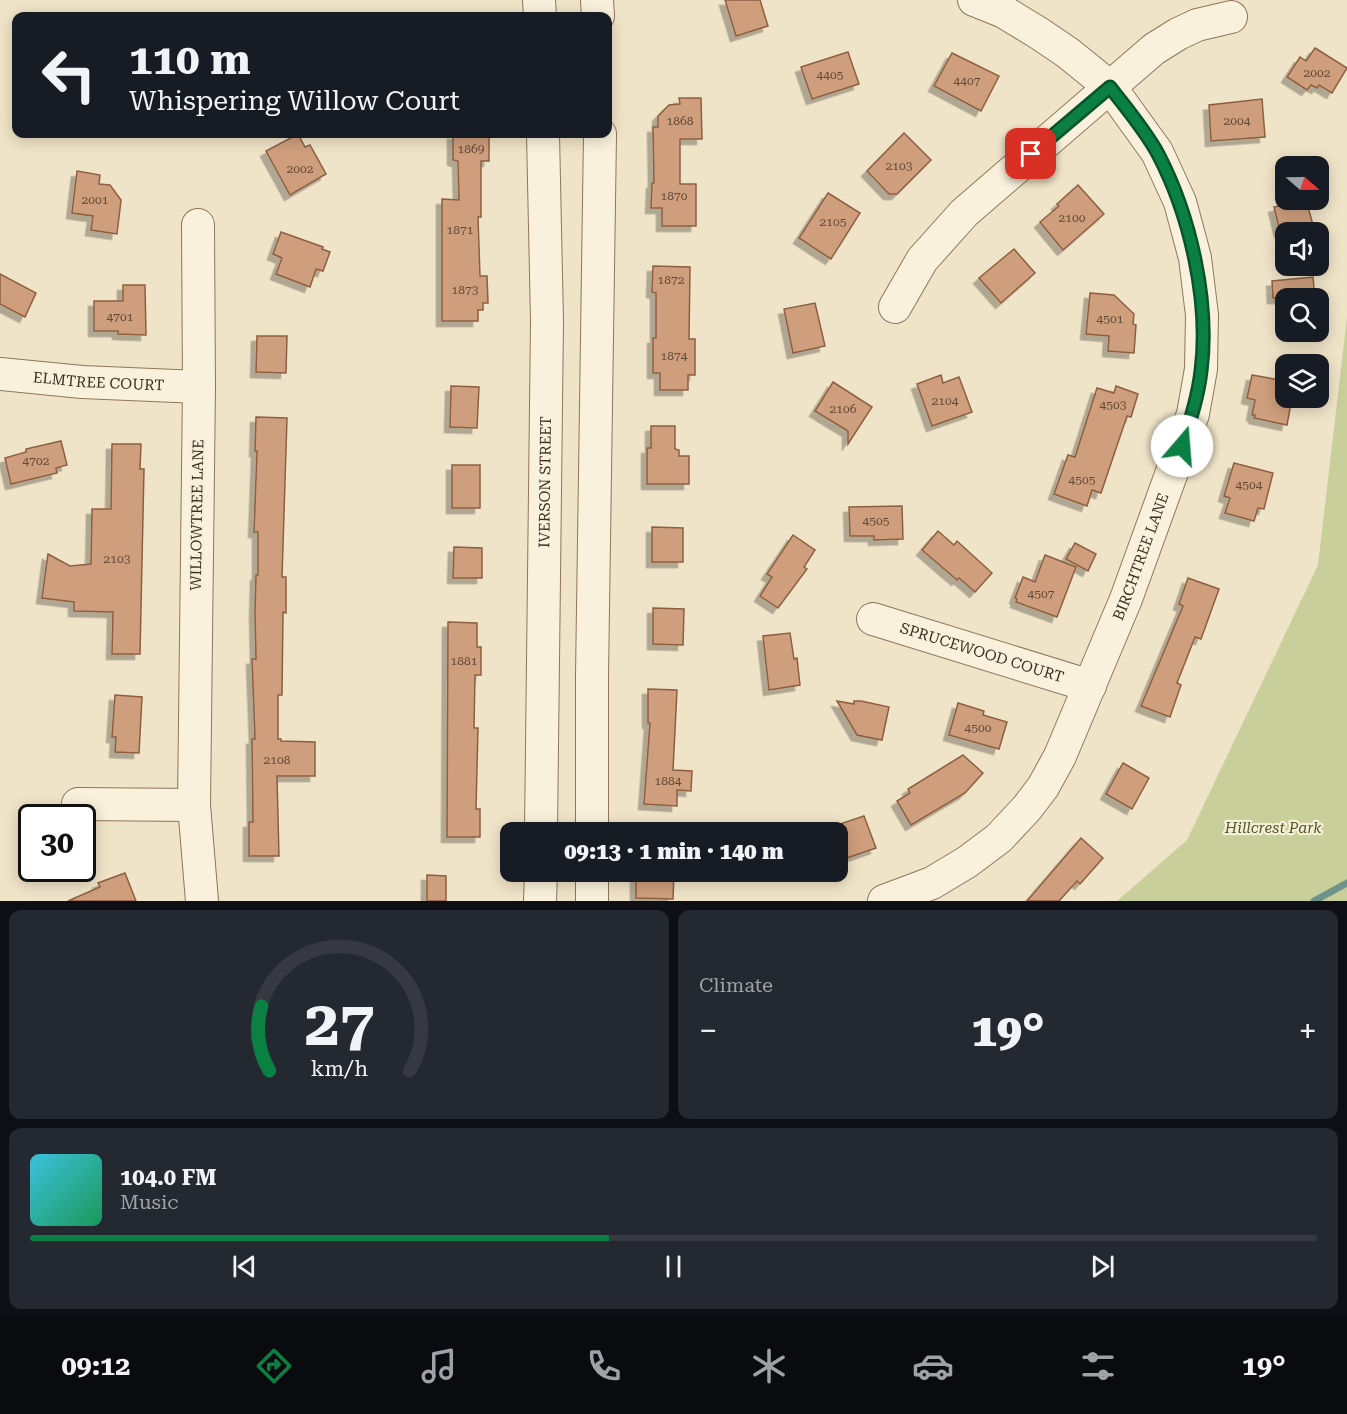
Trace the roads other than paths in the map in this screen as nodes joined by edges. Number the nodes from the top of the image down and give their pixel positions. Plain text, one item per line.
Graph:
1 (974, 0) edge
2 (1231, 17) dead end
3 (1110, 87) junction
4 (543, 138) edge
5 (600, 138) edge
6 (198, 225) dead end
7 (895, 307) dead end
8 (0, 374) edge
9 (199, 387) junction
10 (873, 619) dead end
11 (1090, 686) junction
12 (96, 804) edge
13 (194, 805) junction
14 (541, 822) edge
15 (592, 822) edge
16 (541, 882) edge
17 (592, 882) edge
18 (201, 901) edge
19 (540, 901) edge
20 (592, 901) edge
21 (884, 901) edge

1 - 3 street, BIRCHTREE LANE
2 - 3 street
3 - 7 street
3 - 11 street, BIRCHTREE LANE
4 - 14 street, IVERSON STREET
5 - 15 street
6 - 9 street, WILLOWTREE LANE
8 - 9 street, ELMTREE COURT
9 - 13 street, WILLOWTREE LANE
10 - 11 street, SPRUCEWOOD COURT
11 - 21 street, BIRCHTREE LANE
12 - 13 street
13 - 18 street, WILLOWTREE LANE
16 - 19 street
17 - 20 street

